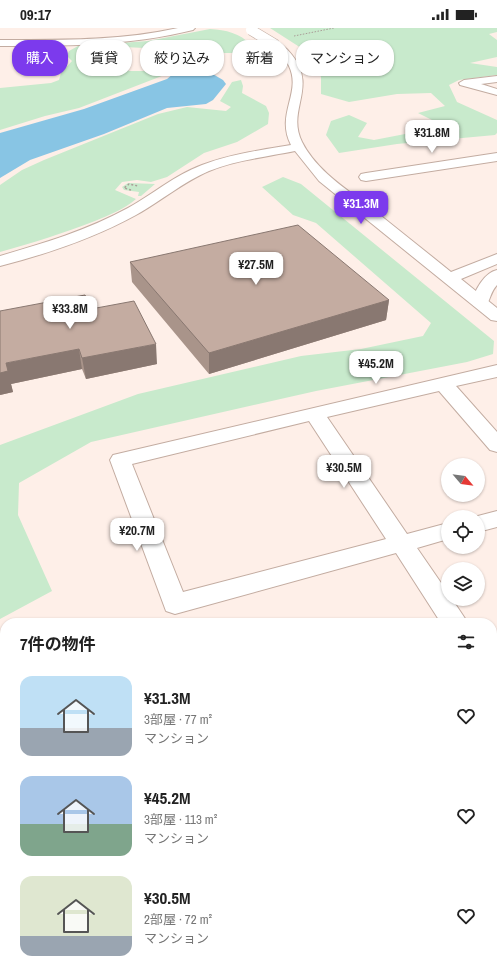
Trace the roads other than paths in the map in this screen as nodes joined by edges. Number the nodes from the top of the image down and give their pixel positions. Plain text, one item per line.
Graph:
1 (190, 28) edge
2 (248, 29) edge
3 (0, 43) edge
4 (497, 79) edge
5 (497, 92) edge
6 (298, 147) junction
7 (497, 157) edge
8 (366, 178) dead end
9 (497, 259) edge
10 (0, 261) edge
11 (497, 275) edge
12 (449, 278) junction
13 (480, 302) junction
14 (497, 316) edge
15 (497, 371) edge
16 (444, 385) junction
17 (315, 415) junction
18 (497, 445) edge
19 (497, 519) edge
20 (485, 522) edge
21 (441, 534) edge
22 (401, 544) junction
23 (452, 618) edge

1 - 3 street
2 - 6 street, bridge
4 - 5 street
6 - 10 street
6 - 12 street
7 - 8 street
9 - 12 street
11 - 13 street
12 - 13 street
13 - 14 street
15 - 16 street
16 - 17 street
16 - 18 street
17 - 22 street
17 - 22 street
19 - 20 street
21 - 22 street
22 - 23 street

